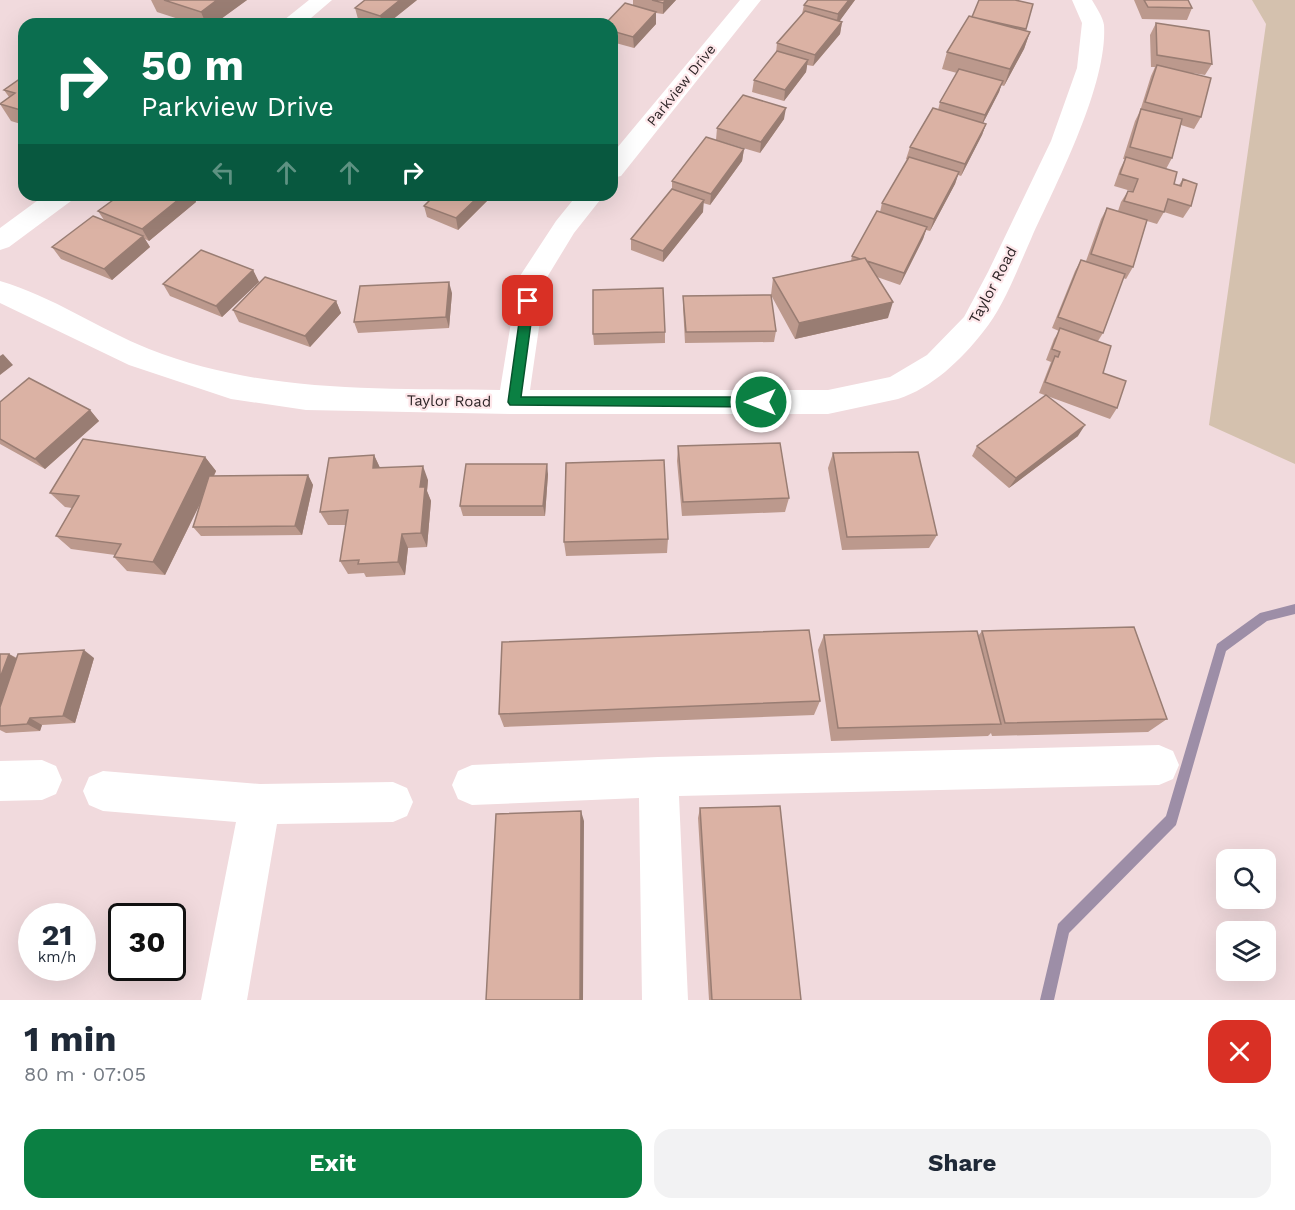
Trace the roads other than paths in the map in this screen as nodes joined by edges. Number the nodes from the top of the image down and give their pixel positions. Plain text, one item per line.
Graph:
1 (322, 0) edge
2 (751, 0) edge
3 (1082, 0) edge
4 (298, 18) edge
5 (618, 163) edge
6 (54, 201) edge
7 (586, 201) edge
8 (0, 242) edge
9 (0, 291) edge
10 (514, 402) junction
11 (1159, 765) dead end
12 (658, 777) junction
13 (42, 780) dead end
14 (0, 781) edge
15 (472, 784) dead end
16 (103, 791) dead end
17 (393, 802) dead end
18 (260, 804) junction
19 (224, 1000) edge
20 (665, 1000) edge

1 - 4 street
2 - 5 street, Parkview Drive
3 - 10 street, Taylor Road
6 - 8 street
7 - 10 street
9 - 10 street, Taylor Road
11 - 12 street
12 - 15 street
12 - 20 street
13 - 14 street
16 - 18 street
17 - 18 street
18 - 19 street

